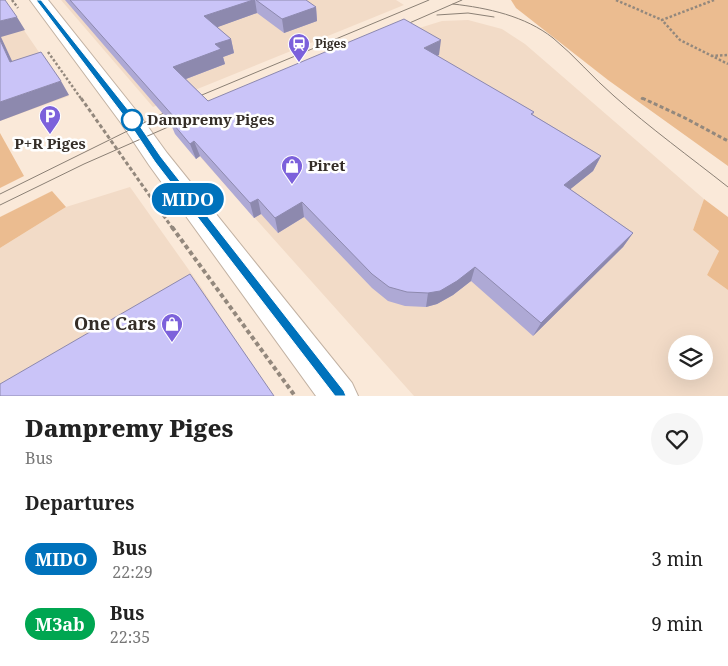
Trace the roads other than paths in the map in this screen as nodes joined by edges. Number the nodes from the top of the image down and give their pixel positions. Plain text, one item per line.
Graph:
1 (39, 0) edge
2 (339, 396) edge

1 - 2 main road

